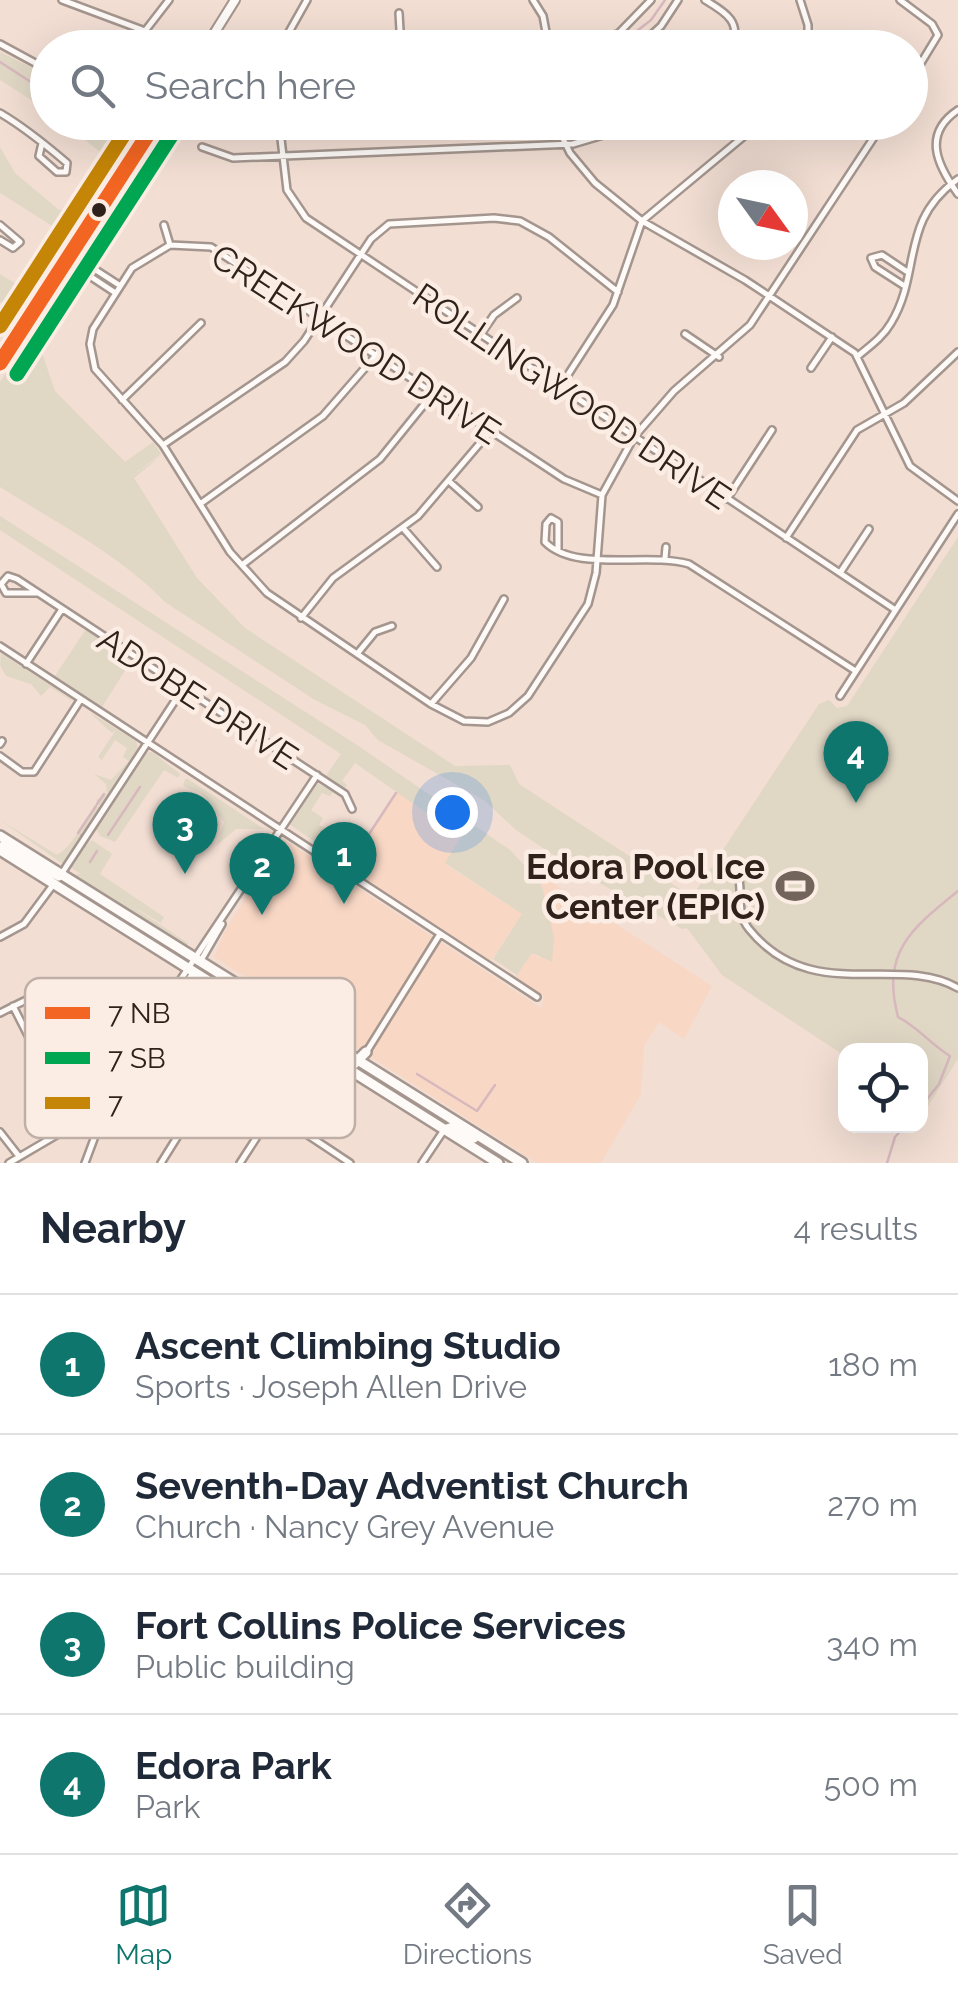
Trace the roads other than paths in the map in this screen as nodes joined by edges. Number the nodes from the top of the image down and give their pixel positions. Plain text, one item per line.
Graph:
1 (62, 0) edge
2 (169, 0) edge
3 (236, 0) edge
4 (306, 0) edge
5 (533, 0) edge
6 (651, 0) edge
7 (678, 0) edge
8 (705, 0) edge
9 (800, 0) edge
10 (900, 0) edge
11 (78, 3) edge
12 (399, 13) dead end
13 (143, 30) edge
14 (146, 30) edge
15 (216, 30) edge
16 (290, 30) edge
17 (400, 30) edge
18 (545, 30) edge
19 (622, 30) edge
20 (656, 30) edge
21 (735, 30) edge
22 (808, 30) edge
23 (0, 44) edge
24 (928, 55) edge
25 (30, 60) edge
26 (958, 110) edge
27 (0, 112) edge
28 (30, 134) edge
29 (38, 140) edge
30 (144, 140) edge
31 (282, 140) edge
32 (562, 140) edge
33 (584, 140) edge
34 (740, 140) edge
35 (872, 140) edge
36 (42, 143) junction
37 (563, 143) junction
38 (202, 147) dead end
39 (284, 157) junction
40 (958, 179) edge
41 (951, 184) junction
42 (958, 194) edge
43 (642, 222) junction
44 (0, 225) edge
45 (164, 225) dead end
46 (0, 240) edge
47 (170, 245) junction
48 (360, 254) junction
49 (69, 258) junction
50 (906, 271) junction
51 (119, 285) junction
52 (904, 285) junction
53 (114, 292) junction
54 (618, 292) junction
55 (771, 296) junction
56 (517, 298) dead end
57 (0, 312) edge
58 (321, 315) junction
59 (201, 324) dead end
60 (26, 326) junction
61 (684, 334) dead end
62 (480, 335) junction
63 (832, 337) junction
64 (958, 352) edge
65 (378, 353) junction
66 (719, 356) junction
67 (858, 356) junction
68 (0, 363) edge
69 (812, 368) dead end
70 (560, 388) junction
71 (435, 391) junction
72 (122, 400) junction
73 (884, 412) junction
74 (492, 430) junction
75 (772, 430) dead end
76 (634, 437) junction
77 (163, 444) junction
78 (451, 483) junction
79 (602, 495) junction
80 (726, 499) junction
81 (958, 501) edge
82 (200, 504) junction
83 (478, 507) dead end
84 (958, 514) edge
85 (403, 528) junction
86 (869, 529) dead end
87 (786, 538) junction
88 (666, 546) dead end
89 (558, 551) junction
90 (666, 558) junction
91 (596, 560) junction
92 (242, 566) junction
93 (437, 568) dead end
94 (840, 573) junction
95 (38, 593) junction
96 (504, 599) dead end
97 (62, 609) junction
98 (894, 609) junction
99 (301, 618) junction
100 (392, 626) dead end
101 (0, 646) edge
102 (356, 654) junction
103 (26, 664) junction
104 (854, 670) junction
105 (184, 687) junction
106 (840, 696) dead end
107 (81, 699) junction
108 (431, 704) junction
109 (147, 743) junction
110 (0, 756) edge
111 (316, 776) junction
112 (352, 808) dead end
113 (281, 830) junction
114 (0, 836) edge
115 (0, 848) edge
116 (732, 865) dead end
117 (61, 874) junction
118 (53, 885) junction
119 (119, 910) junction
120 (440, 934) junction
121 (0, 937) edge
122 (197, 959) junction
123 (190, 971) junction
124 (185, 978) edge
125 (186, 978) edge
126 (201, 978) edge
127 (230, 978) edge
128 (958, 988) edge
129 (537, 996) dead end
130 (25, 1000) edge
131 (13, 1006) junction
132 (0, 1013) edge
133 (25, 1029) edge
134 (355, 1051) edge
135 (364, 1056) junction
136 (355, 1060) edge
137 (355, 1075) edge
138 (444, 1130) junction
139 (0, 1132) edge
140 (49, 1138) edge
141 (94, 1138) edge
142 (176, 1138) edge
143 (256, 1138) edge
144 (312, 1138) edge
145 (18, 1154) junction
146 (517, 1160) edge
147 (498, 1162) edge
148 (8, 1163) edge
149 (85, 1163) edge
150 (160, 1163) edge
151 (240, 1163) edge
152 (350, 1163) edge
153 (422, 1163) edge

1 - 11 street
2 - 14 street
3 - 15 main road
4 - 16 street
5 - 18 street
6 - 19 street
7 - 20 street
8 - 21 street
9 - 22 street
10 - 24 street
11 - 13 street
12 - 17 street
23 - 25 street
26 - 41 street
27 - 28 street
29 - 36 street
30 - 49 main road
31 - 39 street, ROLLINGWOOD DRIVE
32 - 37 street
33 - 37 street
34 - 43 street
35 - 55 street
36 - 36 street
37 - 39 street
37 - 43 street
38 - 39 street
39 - 48 street, ROLLINGWOOD DRIVE
40 - 41 street
41 - 42 street
41 - 50 street
43 - 54 street
43 - 55 street
44 - 46 street
45 - 47 street
47 - 51 street, CREEKWOOD DRIVE
47 - 58 street, CREEKWOOD DRIVE
48 - 54 street
48 - 58 street
48 - 62 street, ROLLINGWOOD DRIVE
49 - 51 street
49 - 53 street
49 - 60 main road
50 - 52 street
50 - 52 street
51 - 53 street, CREEKWOOD DRIVE
52 - 67 street
53 - 72 street
54 - 70 street
55 - 63 street
55 - 66 street
56 - 62 street
57 - 60 street
58 - 65 street, CREEKWOOD DRIVE
58 - 77 street
59 - 72 street
60 - 68 main road
61 - 66 street
62 - 70 street, ROLLINGWOOD DRIVE
63 - 67 street
63 - 69 street
64 - 73 street
65 - 71 street, CREEKWOOD DRIVE
65 - 82 street
66 - 76 street
67 - 73 street
70 - 76 street, ROLLINGWOOD DRIVE
71 - 74 street, CREEKWOOD DRIVE
71 - 92 street
72 - 77 street
73 - 81 street
73 - 87 street
74 - 78 street
74 - 79 street, CREEKWOOD DRIVE
75 - 80 street
76 - 79 street
76 - 80 street, ROLLINGWOOD DRIVE
77 - 82 street
78 - 83 street
78 - 85 street
79 - 91 street
80 - 87 street, ROLLINGWOOD DRIVE
82 - 92 street
84 - 98 street
85 - 93 street
85 - 99 street
86 - 94 street
87 - 94 street, ROLLINGWOOD DRIVE
88 - 90 street
89 - 89 street
89 - 91 street
90 - 91 street
90 - 104 street
91 - 108 street
92 - 99 street
94 - 98 street, ROLLINGWOOD DRIVE
95 - 95 street, ADOBE DRIVE
95 - 97 street, ADOBE DRIVE
96 - 108 street
97 - 103 street
97 - 105 street, ADOBE DRIVE
98 - 104 street
99 - 102 street
100 - 102 street
101 - 103 street
102 - 108 street
103 - 107 street
104 - 106 street
105 - 109 street
105 - 111 street, ADOBE DRIVE
107 - 109 street
107 - 110 street
109 - 113 street
109 - 117 street
111 - 112 street, ADOBE DRIVE
111 - 113 street
113 - 120 street
113 - 122 street
114 - 117 main road
115 - 117 main road
115 - 118 main road
116 - 128 street
117 - 119 main road
118 - 119 main road
118 - 121 street
118 - 123 main road
119 - 122 main road
120 - 129 street
120 - 135 street
122 - 123 street
122 - 127 main road
123 - 124 street
123 - 125 street
123 - 126 main road
130 - 131 street
131 - 132 street
131 - 133 street
134 - 135 main road
135 - 136 main road
135 - 146 main road
137 - 138 main road
138 - 146 main road
138 - 147 main road
138 - 153 street
139 - 145 street
140 - 145 street
141 - 149 street
142 - 150 street
143 - 151 street
144 - 152 street
145 - 148 street

